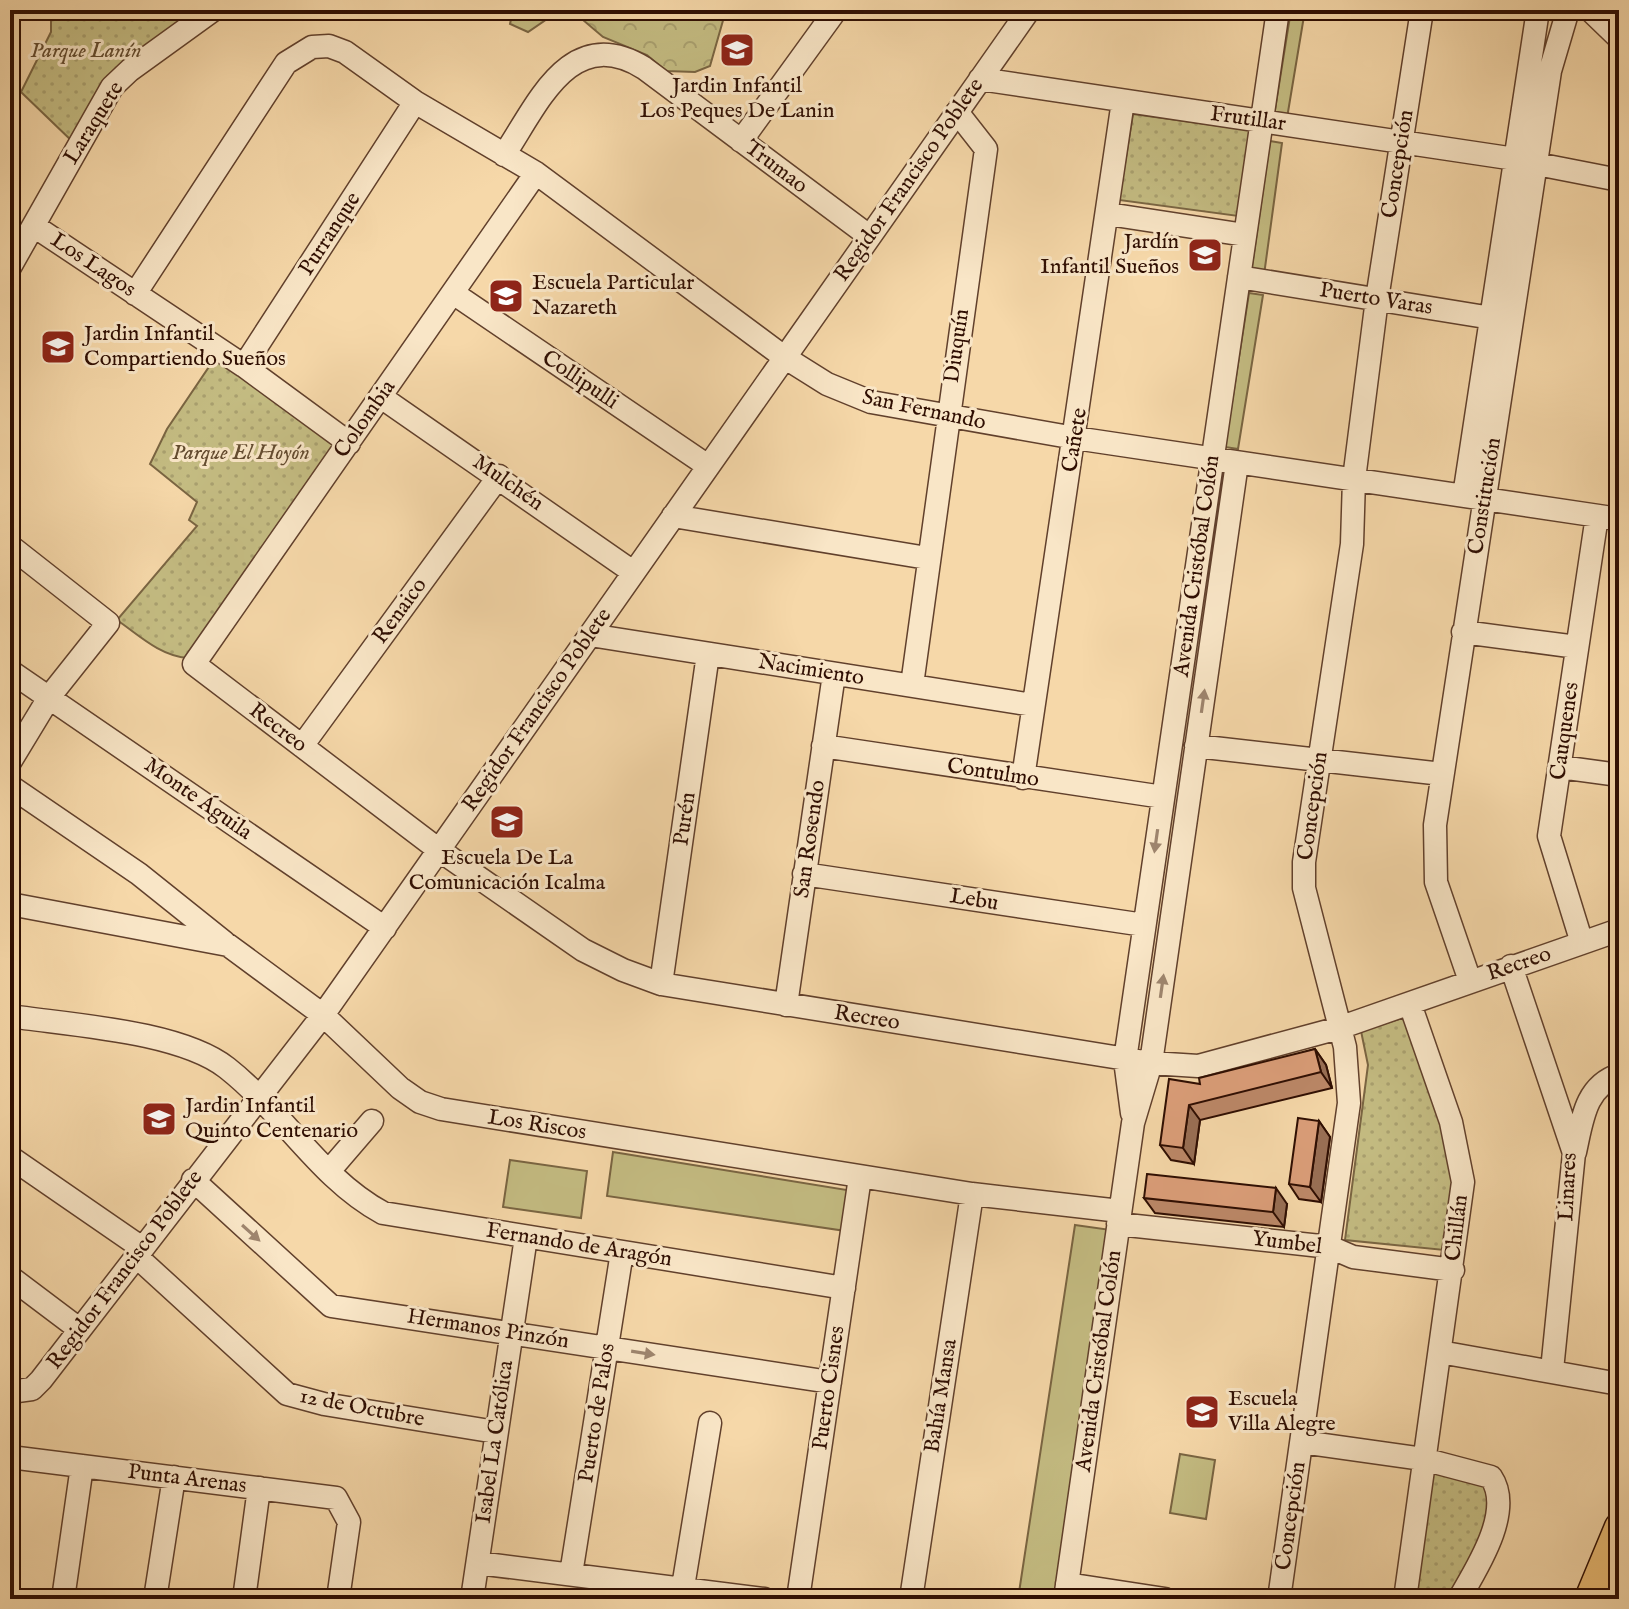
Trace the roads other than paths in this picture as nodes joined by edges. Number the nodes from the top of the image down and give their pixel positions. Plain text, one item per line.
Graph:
1 (213, 10) edge
2 (836, 10) edge
3 (1029, 10) edge
4 (1278, 10) edge
5 (1422, 10) edge
6 (1538, 10) edge
7 (1568, 10) edge
8 (1590, 10) edge
9 (1619, 38) edge
10 (980, 79) junction
11 (1123, 101) junction
12 (415, 102) junction
13 (957, 112) junction
14 (1262, 121) junction
15 (741, 141) junction
16 (1401, 142) junction
17 (504, 155) junction
18 (1526, 162) junction
19 (536, 173) junction
20 (1619, 180) edge
21 (1108, 214) junction
22 (34, 226) junction
23 (1245, 235) junction
24 (869, 236) junction
25 (10, 267) edge
26 (1239, 277) junction
27 (453, 293) junction
28 (135, 294) junction
29 (1377, 299) junction
30 (1491, 318) junction
31 (1514, 322) junction
32 (784, 357) junction
33 (244, 366) junction
34 (381, 397) junction
35 (946, 418) junction
36 (1075, 438) junction
37 (349, 443) junction
38 (1212, 459) junction
39 (1237, 463) junction
40 (708, 466) junction
41 (499, 476) junction
42 (1354, 479) junction
43 (1474, 497) junction
44 (673, 516) junction
45 (1608, 518) edge
46 (10, 546) edge
47 (927, 558) junction
48 (633, 572) junction
49 (1463, 632) junction
50 (590, 635) junction
51 (1577, 647) junction
52 (708, 654) junction
53 (194, 664) joint
54 (10, 671) edge
55 (834, 674) junction
56 (912, 685) junction
57 (50, 696) junction
58 (1033, 705) junction
59 (302, 746) junction
60 (823, 746) junction
61 (1196, 746) junction
62 (10, 762) edge
63 (1319, 762) junction
64 (1560, 767) junction
65 (1442, 774) junction
66 (1619, 775) edge
67 (1023, 778) junction
68 (10, 786) edge
69 (1163, 797) junction
70 (439, 850) junction
71 (804, 874) junction
72 (10, 904) edge
73 (1144, 925) junction
74 (385, 928) junction
75 (1619, 930) edge
76 (1582, 943) junction
77 (228, 945) junction
78 (1511, 966) junction
79 (1470, 981) junction
80 (661, 984) junction
81 (1410, 1004) junction
82 (786, 1005) junction
83 (323, 1015) junction
84 (10, 1016) edge
85 (1339, 1028) junction
86 (1125, 1060) junction
87 (1151, 1063) junction
88 (1619, 1075) edge
89 (258, 1099) junction
90 (372, 1121) dead end
91 (1133, 1123) junction
92 (1574, 1153) junction
93 (10, 1157) edge
94 (329, 1171) junction
95 (860, 1177) junction
96 (193, 1180) junction
97 (972, 1194) junction
98 (1119, 1218) junction
99 (526, 1237) junction
100 (1330, 1247) junction
101 (139, 1252) junction
102 (622, 1252) junction
103 (1453, 1270) junction
104 (10, 1277) edge
105 (844, 1288) junction
106 (79, 1329) junction
107 (510, 1333) junction
108 (609, 1347) junction
109 (1440, 1352) junction
110 (1552, 1370) junction
111 (830, 1382) junction
112 (1619, 1384) edge
113 (17, 1392) edge
114 (710, 1423) dead end
115 (496, 1432) junction
116 (1302, 1442) junction
117 (10, 1457) edge
118 (1423, 1459) junction
119 (82, 1466) junction
120 (174, 1477) junction
121 (259, 1488) junction
122 (1619, 1527) edge
123 (1612, 1553) edge
124 (478, 1563) junction
125 (571, 1574) junction
126 (1066, 1592) edge
127 (682, 1593) edge
128 (63, 1599) edge
129 (155, 1599) edge
130 (244, 1599) edge
131 (338, 1599) edge
132 (472, 1599) edge
133 (764, 1599) edge
134 (798, 1599) edge
135 (911, 1599) edge
136 (1165, 1599) edge
137 (1279, 1599) edge
138 (1405, 1599) edge
139 (1459, 1599) edge
140 (1589, 1599) edge

1 - 22 street, Laraquete
2 - 15 street
3 - 10 street, Regidor Francisco Poblete
4 - 14 street, Avenida Cristóbal Colón
5 - 16 street, Concepción
6 - 18 street, Constitución
7 - 18 street, Constitución
8 - 9 street
10 - 11 street, Frutillar
10 - 13 street, Regidor Francisco Poblete
11 - 14 street, Frutillar
11 - 21 street, Cañete
12 - 17 street, San Fernando
12 - 28 street, San Fernando
12 - 33 street, Purranque
13 - 24 street, Regidor Francisco Poblete
13 - 35 street, Diuquín
14 - 16 street, Frutillar
14 - 23 street, Avenida Cristóbal Colón
15 - 17 street, Trumao
15 - 24 street, Trumao
16 - 18 street, Frutillar
16 - 29 street, Concepción
17 - 19 street, San Fernando
18 - 20 street, Frutillar
18 - 30 street, Constitución
18 - 31 street, Constitución
19 - 27 street, Colombia
19 - 32 street, San Fernando
21 - 23 street
21 - 36 street, Cañete
22 - 25 street, Laraquete
22 - 28 street, Los Lagos
23 - 26 street, Avenida Cristóbal Colón
24 - 32 street, Regidor Francisco Poblete
26 - 29 street, Puerto Varas
26 - 38 street, Avenida Cristóbal Colón
27 - 34 street, Colombia
27 - 40 street, Collipulli
28 - 33 street, Los Lagos
29 - 30 street, Puerto Varas
29 - 42 street, Concepción
30 - 31 street, Puerto Varas
30 - 43 street, Constitución
31 - 43 street, Constitución
32 - 35 street, San Fernando
32 - 40 street, Regidor Francisco Poblete
33 - 37 street, Los Lagos
34 - 37 street, Colombia
34 - 41 street, Mulchén
35 - 36 street, San Fernando
35 - 47 street, Diuquín
36 - 38 street, San Fernando
36 - 58 street, Cañete
37 - 53 street, Colombia
38 - 39 street, San Fernando
38 - 69 street, Avenida Cristóbal Colón
39 - 42 street, San Fernando
61 -> 39 street, Avenida Cristóbal Colón
40 - 44 street, Regidor Francisco Poblete
41 - 48 street, Mulchén
41 - 59 street, Renaico
42 - 43 street, San Fernando
42 - 63 street, Concepción
43 - 45 street, San Fernando
43 - 49 street, Constitución
44 - 47 street
44 - 48 street, Regidor Francisco Poblete
45 - 51 street, Cauquenes
46 - 57 street
47 - 56 street, Diuquín
48 - 50 street, Regidor Francisco Poblete
49 - 51 street
49 - 65 street, Constitución
50 - 52 street, Nacimiento
50 - 70 street, Regidor Francisco Poblete
51 - 64 street, Cauquenes
52 - 55 street, Nacimiento
52 - 80 street, Purén
53 - 59 street, Recreo
54 - 57 street, Monte Águila
55 - 56 street, Nacimiento
55 - 60 street, San Rosendo
56 - 58 street, Nacimiento
57 - 62 street
57 - 74 street, Monte Águila
58 - 67 street, Cañete
59 - 70 street, Recreo
60 - 67 street, Contulmo
60 - 71 street, San Rosendo
61 - 63 street
87 -> 61 street, Avenida Cristóbal Colón
63 - 65 street
63 - 85 street, Concepción
64 - 66 street
64 - 76 street, Cauquenes
65 - 79 street, Constitución
67 - 69 street, Contulmo
68 - 77 street
69 -> 73 street, Avenida Cristóbal Colón
70 - 74 street, Regidor Francisco Poblete
70 - 80 street, Recreo
71 - 73 street, Lebu
71 - 82 street, San Rosendo
72 - 77 street, Los Riscos
73 - 86 street, Avenida Cristóbal Colón
74 - 83 street, Regidor Francisco Poblete
75 - 76 street, Recreo
76 - 78 street, Recreo
77 - 83 street, Los Riscos
78 - 79 street, Recreo
78 - 92 street, Linares
79 - 81 street, Recreo
80 - 82 street, Recreo
81 - 85 street, Recreo
81 - 103 street, Chillán
82 - 86 street, Recreo
83 - 89 street, Regidor Francisco Poblete
83 - 95 street, Los Riscos
84 - 89 street, Fernando de Aragón
85 - 87 street, Recreo
85 - 100 street, Concepción
86 - 87 street, Recreo
86 - 91 street, Avenida Cristóbal Colón
87 - 91 street, Avenida Cristóbal Colón
88 - 92 street
89 - 94 street, Fernando de Aragón
89 - 96 street, Regidor Francisco Poblete
90 - 94 street
91 - 98 street, Avenida Cristóbal Colón
92 - 110 street, Linares
93 - 101 street, 12 de Octubre
94 - 99 street, Fernando de Aragón
95 - 97 street, Los Riscos
95 - 105 street, Puerto Cisnes
96 - 101 street, Regidor Francisco Poblete
96 -> 107 street, Hermanos Pinzón
97 - 98 street, Los Riscos
97 - 135 street, Bahía Mansa
98 - 100 street, Yumbel
98 - 126 street, Avenida Cristóbal Colón
99 - 102 street, Fernando de Aragón
99 - 107 street, Isabel La Católica
100 - 103 street, Yumbel
100 - 116 street, Concepción
101 - 106 street, Regidor Francisco Poblete
101 - 115 street, 12 de Octubre
102 - 105 street, Fernando de Aragón
102 - 108 street, Puerto de Palos
103 - 109 street, Chillán
104 - 106 street
105 - 111 street, Puerto Cisnes
106 - 113 street, Regidor Francisco Poblete
107 - 108 street, Hermanos Pinzón
107 - 115 street, Isabel La Católica
108 -> 111 street, Hermanos Pinzón
108 - 125 street, Puerto de Palos
109 - 110 street
109 - 118 street, Chillán
110 - 112 street
111 - 134 street, Puerto Cisnes
114 - 127 street
115 - 124 street, Isabel La Católica
116 - 118 street
116 - 137 street, Concepción
117 - 119 street, Punta Arenas
118 - 138 street, Chillán
118 - 139 street
119 - 120 street, Punta Arenas
119 - 128 street
120 - 121 street, Punta Arenas
120 - 129 street
121 - 130 street
121 - 131 street, Punta Arenas
122 - 123 main road
123 - 140 main road
124 - 125 street
124 - 132 street, Isabel La Católica
125 - 127 street
126 - 136 street
127 - 133 street

